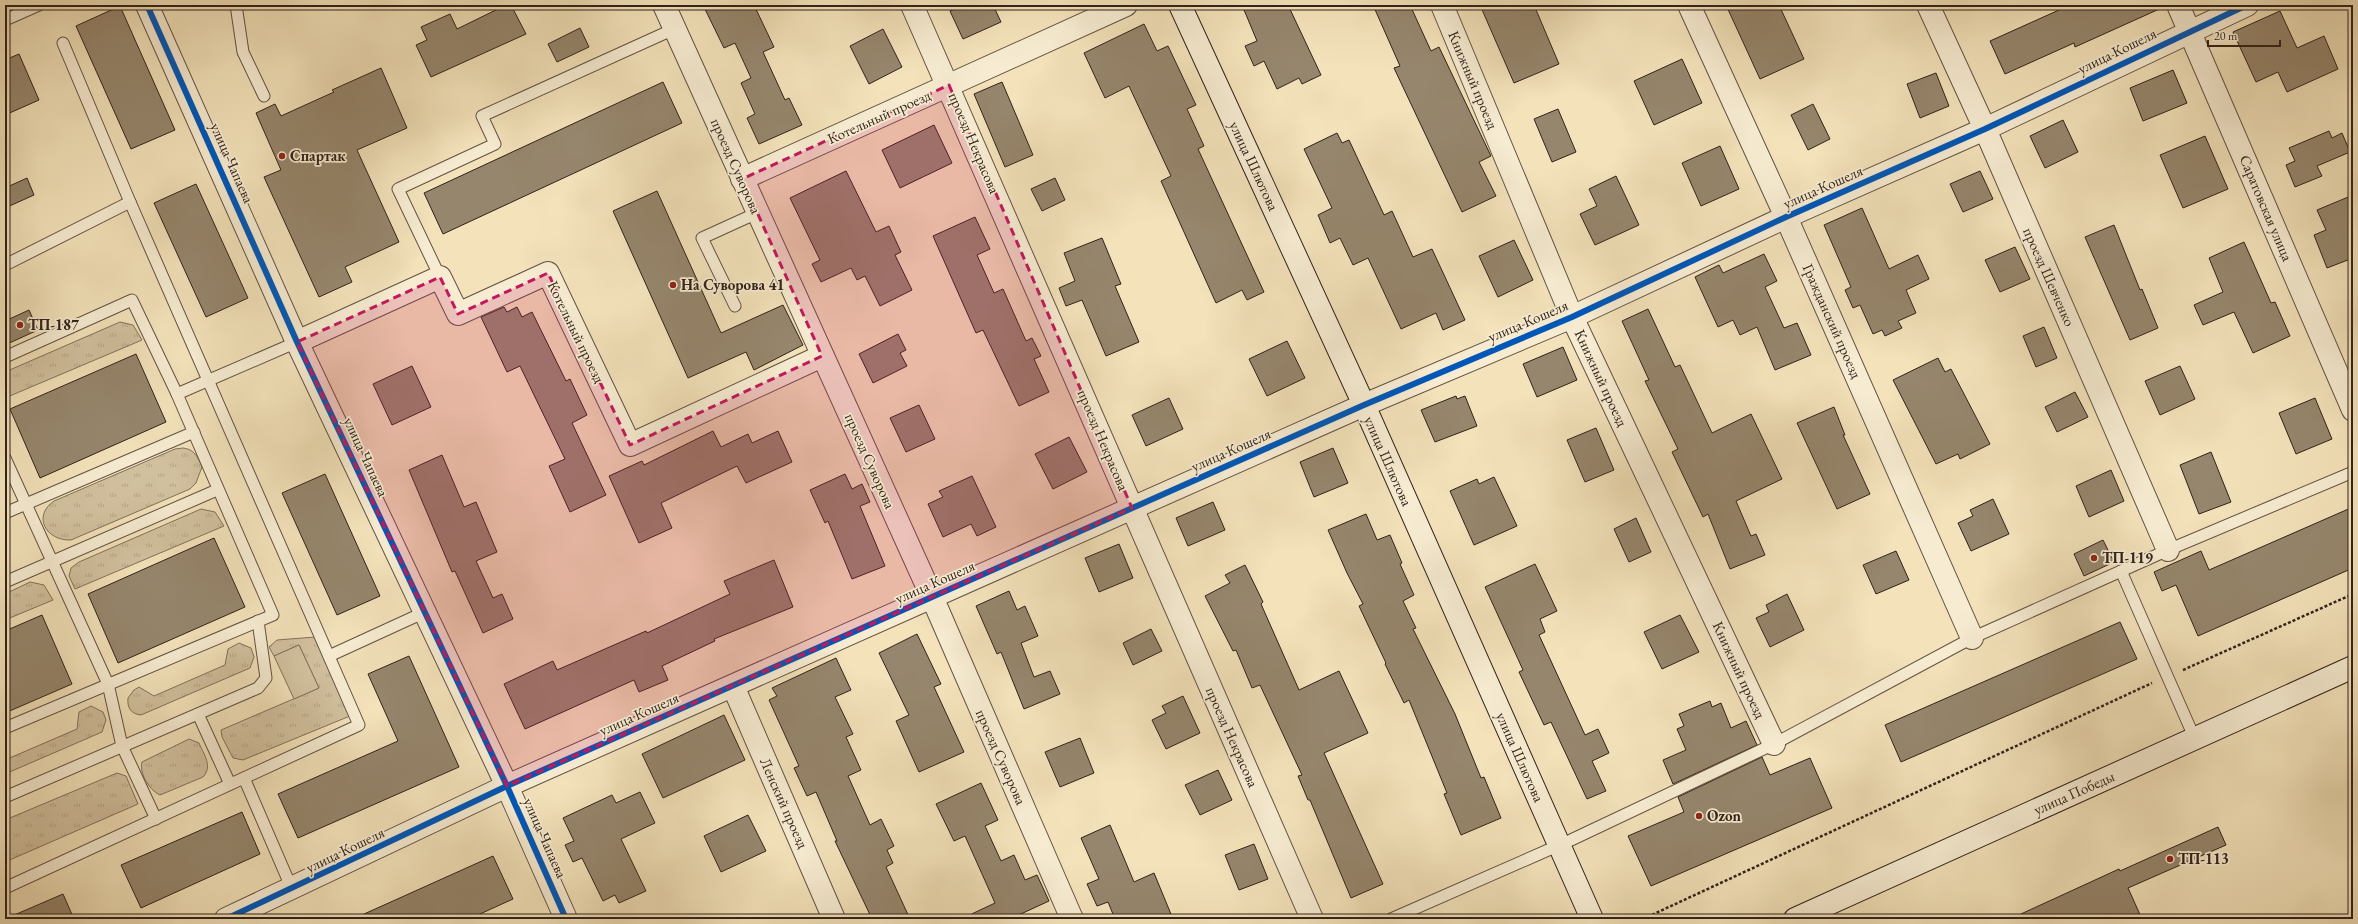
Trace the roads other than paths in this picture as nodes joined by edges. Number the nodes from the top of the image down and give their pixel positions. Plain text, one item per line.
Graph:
1 (39, 5) edge
2 (147, 5) edge
3 (236, 5) edge
4 (664, 5) edge
5 (912, 5) edge
6 (1126, 5) edge
7 (1180, 5) edge
8 (1442, 5) edge
9 (1689, 5) edge
10 (1928, 5) edge
11 (2178, 5) edge
12 (2247, 5) edge
13 (5, 20) edge
14 (674, 29) junction
15 (2190, 31) junction
16 (63, 43) dead end
17 (949, 86) junction
18 (264, 96) dead end
19 (1985, 130) junction
20 (742, 179) junction
21 (130, 202) junction
22 (757, 213) junction
23 (1786, 217) junction
24 (5, 265) edge
25 (440, 278) junction
26 (735, 306) dead end
27 (1572, 316) junction
28 (297, 342) junction
29 (822, 356) junction
30 (5, 357) edge
31 (208, 380) junction
32 (177, 394) junction
33 (1364, 405) junction
34 (2353, 410) edge
35 (194, 432) junction
36 (5, 458) edge
37 (2353, 472) edge
38 (217, 490) junction
39 (26, 504) junction
40 (1132, 508) junction
41 (5, 513) edge
42 (2168, 550) junction
43 (53, 561) junction
44 (2121, 571) junction
45 (5, 582) edge
46 (932, 598) junction
47 (425, 612) junction
48 (258, 621) junction
49 (1972, 638) junction
50 (329, 656) junction
51 (2353, 668) edge
52 (108, 684) junction
53 (733, 686) junction
54 (198, 714) junction
55 (5, 728) edge
56 (2196, 739) junction
57 (1774, 744) junction
58 (122, 746) junction
59 (244, 778) junction
60 (230, 784) junction
61 (507, 786) junction
62 (5, 796) edge
63 (156, 819) junction
64 (1559, 845) junction
65 (5, 888) edge
66 (292, 890) junction
67 (226, 919) edge
68 (566, 919) edge
69 (834, 919) edge
70 (1072, 919) edge
71 (1312, 919) edge
72 (1391, 919) edge
73 (1592, 919) edge
74 (1795, 919) edge

1 - 13 lane
2 - 28 street, улица Чапаева
3 - 18 lane
4 - 14 street, проезд Суворова
5 - 17 street, проезд Некрасова
6 - 17 street, Котельный проезд
7 - 33 street, улица Шлютова
8 - 27 street, Книжный проезд
9 - 23 street, Гражданский проезд
10 - 19 street, проезд Шевченко
11 - 15 street, Саратовская улица
12 - 15 street, улица Кошеля
14 - 20 street, проезд Суворова
14 - 25 lane
15 - 19 street, улица Кошеля
15 - 34 street, Саратовская улица
16 - 21 lane
17 - 20 street, Котельный проезд
17 - 40 street, проезд Некрасова
19 - 23 street, улица Кошеля
19 - 42 street, проезд Шевченко
20 - 22 street, проезд Суворова
21 - 24 lane
21 - 31 lane
22 - 26 lane
22 - 29 street, проезд Суворова
23 - 27 street, улица Кошеля
23 - 49 street, Гражданский проезд
25 - 28 street
25 - 29 street, Котельный проезд
27 - 33 street, улица Кошеля
27 - 57 street, Книжный проезд
28 - 31 lane
28 - 47 street, улица Чапаева
29 - 46 street, проезд Суворова
30 - 32 lane
31 - 32 lane
31 - 50 lane
32 - 35 lane
33 - 40 street, улица Кошеля
33 - 64 street, улица Шлютова
35 - 38 lane
35 - 39 lane
36 - 39 lane
37 - 42 lane
38 - 43 lane
38 - 48 lane
39 - 41 lane
39 - 43 lane
40 - 46 street, улица Кошеля
40 - 71 street, проезд Некрасова
42 - 44 lane
43 - 45 lane
43 - 52 lane
44 - 49 lane
44 - 56 lane
46 - 53 street, улица Кошеля
46 - 70 street, проезд Суворова
47 - 50 lane
47 - 61 street, улица Чапаева
48 - 52 lane
48 - 54 lane
49 - 57 lane
50 - 59 lane
51 - 56 street, улица Победы
52 - 55 lane
52 - 58 lane
53 - 61 street, улица Кошеля
53 - 69 street, Ленский проезд
54 - 58 lane
54 - 60 lane
56 - 74 street, улица Победы
57 - 64 lane
58 - 62 lane
58 - 63 lane
59 - 60 lane
59 - 66 lane
60 - 63 lane
61 - 66 street, улица Кошеля
61 - 68 street, улица Чапаева
63 - 65 lane
64 - 72 lane
64 - 73 street, улица Шлютова
66 - 67 street, улица Кошеля

